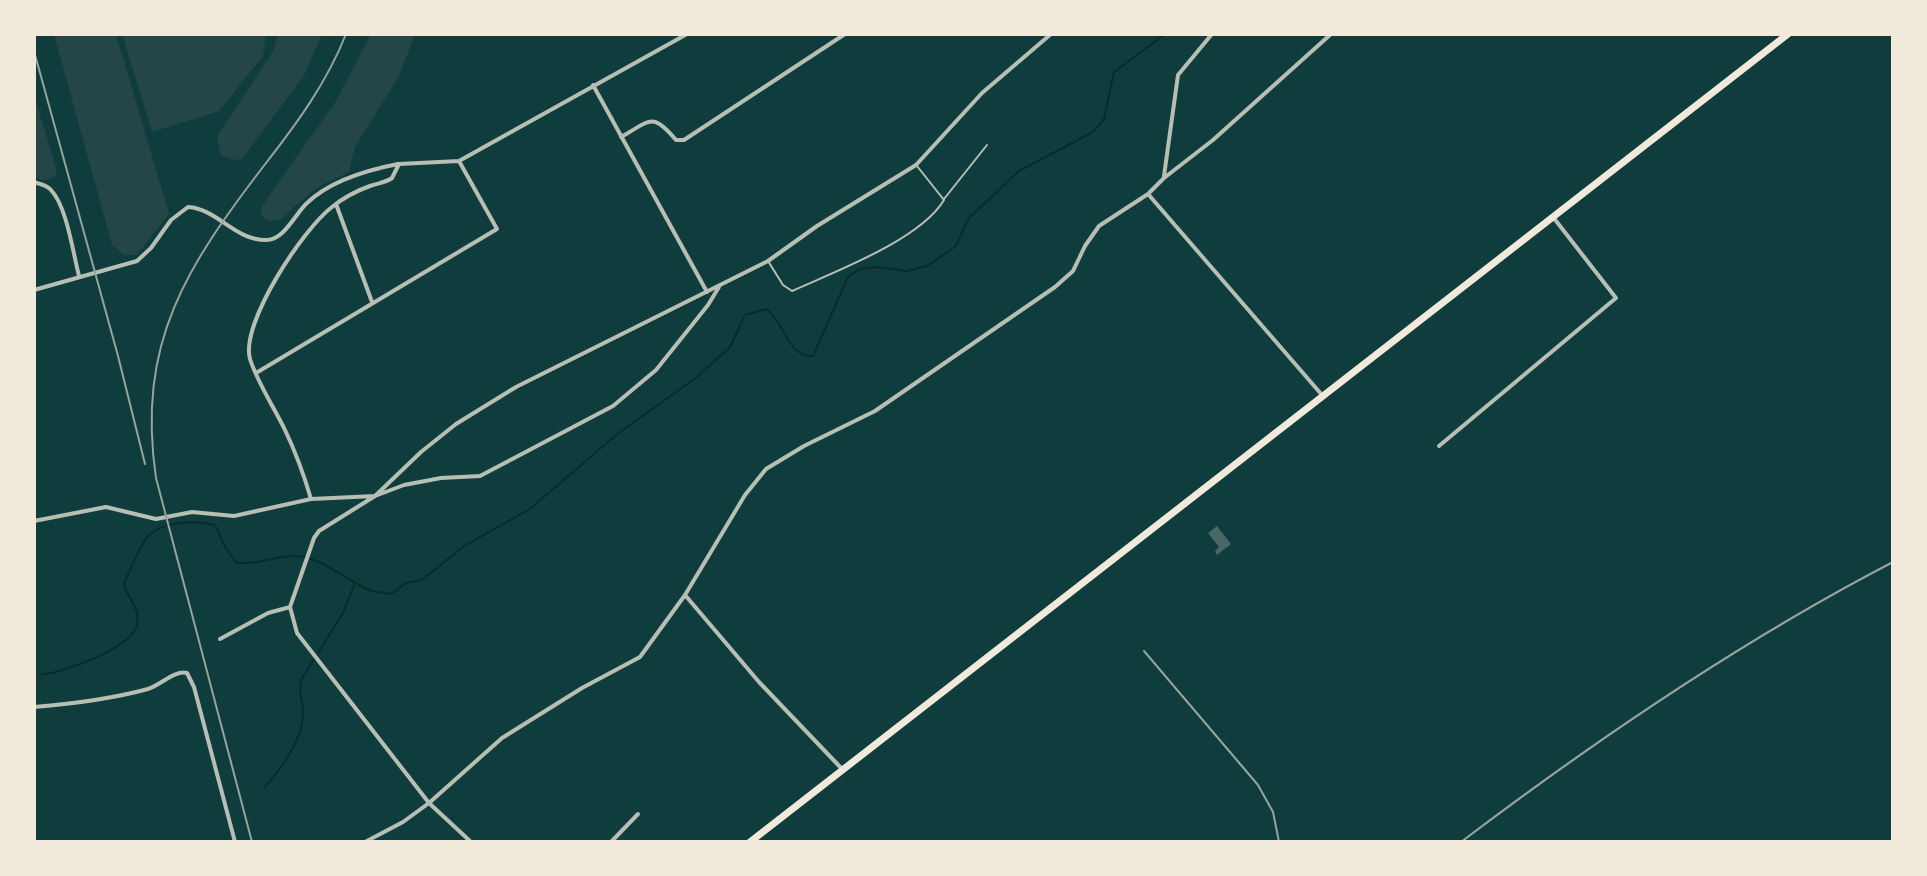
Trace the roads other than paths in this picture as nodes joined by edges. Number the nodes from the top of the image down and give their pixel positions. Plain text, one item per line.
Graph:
1 (687, 34) edge
2 (845, 34) edge
3 (1051, 34) edge
4 (1212, 34) edge
5 (1331, 34) edge
6 (1788, 34) edge
7 (593, 85) junction
8 (621, 137) junction
9 (987, 145) dead end
10 (459, 161) junction
11 (399, 164) junction
12 (916, 165) junction
13 (1164, 178) junction
14 (34, 182) edge
15 (1148, 194) junction
16 (944, 200) junction
17 (336, 204) junction
18 (1553, 217) junction
19 (768, 261) junction
20 (81, 275) junction
21 (720, 285) junction
22 (34, 290) edge
23 (707, 292) junction
24 (372, 302) junction
25 (256, 373) junction
26 (1323, 396) junction
27 (1439, 446) dead end
28 (375, 496) junction
29 (311, 499) junction
30 (34, 521) edge
31 (685, 595) junction
32 (290, 607) junction
33 (220, 639) dead end
34 (34, 707) edge
35 (843, 770) junction
36 (429, 803) junction
37 (638, 814) dead end
38 (235, 842) edge
39 (365, 842) edge
40 (471, 842) edge
41 (611, 842) edge
42 (750, 842) edge

1 - 7 street
2 - 8 street
3 - 12 street
4 - 13 street
5 - 13 street
6 - 18 main road
7 - 8 street
7 - 10 street
8 - 23 street
9 - 16 lane
10 - 11 street
10 - 24 street
11 - 17 street
11 - 20 street
12 - 16 lane
12 - 19 street
13 - 15 street
14 - 20 street
15 - 26 street
15 - 31 street
16 - 19 lane
17 - 24 street
17 - 25 street
18 - 26 main road
18 - 27 street
19 - 21 street
20 - 22 street
21 - 23 street
21 - 28 street
23 - 28 street
24 - 25 street
25 - 29 street
26 - 35 main road
28 - 29 street
28 - 32 street
29 - 30 street
31 - 35 street
31 - 36 street
32 - 33 street
32 - 36 street
34 - 38 street
35 - 42 main road
36 - 39 street
36 - 40 street
37 - 41 street

